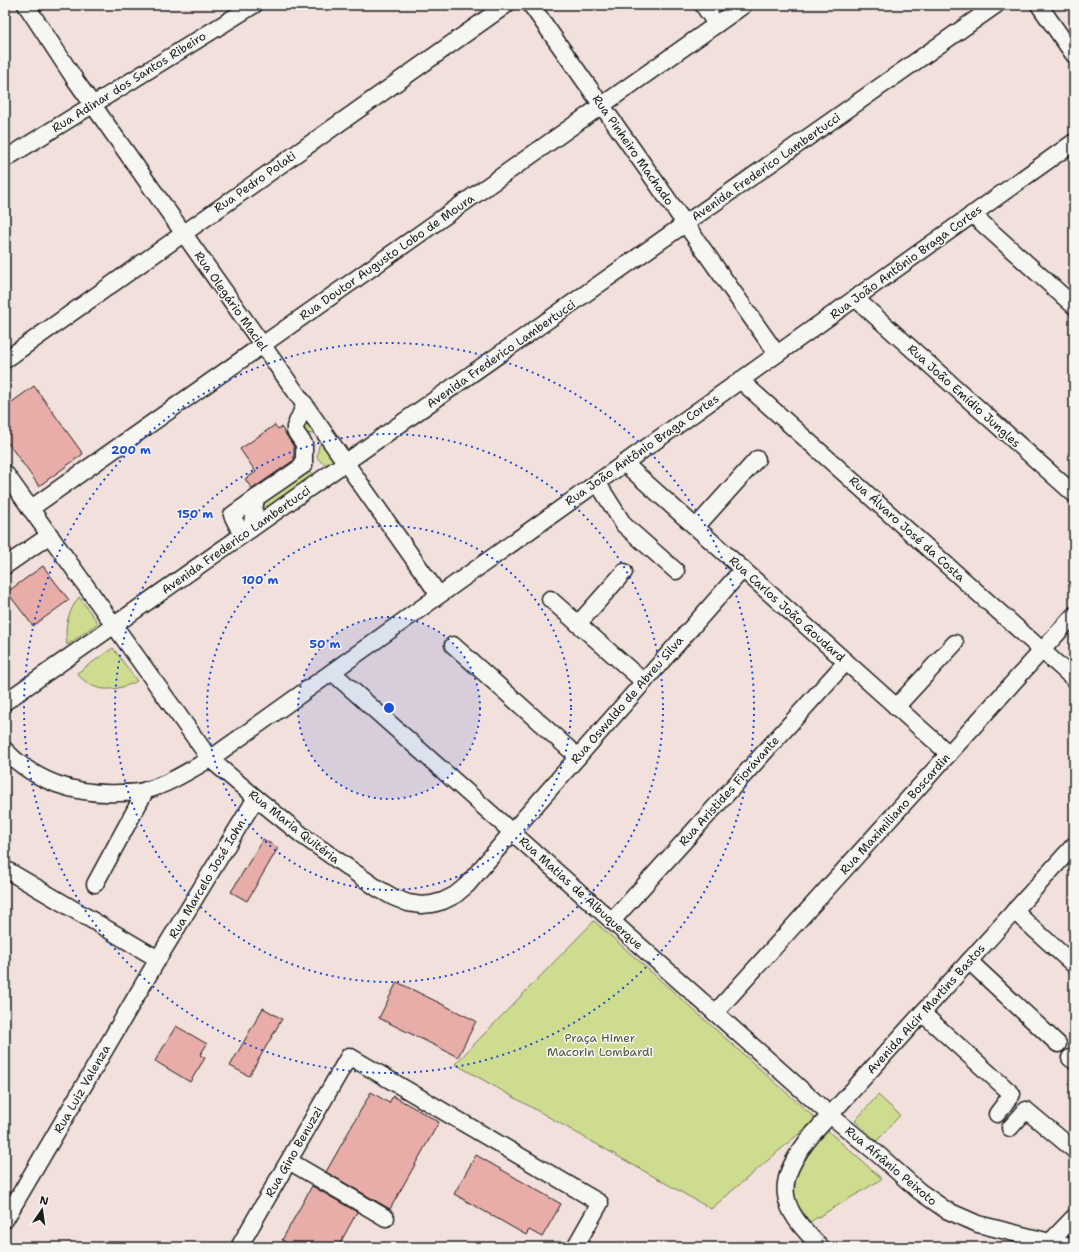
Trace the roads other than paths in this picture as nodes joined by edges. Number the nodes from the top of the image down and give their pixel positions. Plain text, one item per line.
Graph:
1 (26, 5) edge
2 (254, 5) edge
3 (506, 5) edge
4 (531, 5) edge
5 (703, 5) edge
6 (744, 5) edge
7 (996, 5) edge
8 (1039, 5) edge
9 (716, 24) junction
10 (1074, 55) edge
11 (93, 104) junction
12 (602, 105) junction
13 (1074, 142) edge
14 (5, 159) edge
15 (972, 214) junction
16 (685, 224) junction
17 (184, 233) junction
18 (855, 298) junction
19 (1074, 306) edge
20 (262, 345) junction
21 (777, 354) junction
22 (5, 360) edge
23 (740, 380) junction
24 (304, 404) junction
25 (329, 439) junction
26 (304, 444) junction
27 (757, 459) dead end
28 (346, 462) junction
29 (624, 463) junction
30 (304, 465) junction
31 (5, 473) edge
32 (330, 474) junction
33 (597, 482) junction
34 (1074, 494) edge
35 (30, 509) junction
36 (696, 527) junction
37 (247, 532) junction
38 (50, 536) junction
39 (5, 566) edge
40 (743, 569) junction
41 (676, 571) dead end
42 (624, 572) dead end
43 (439, 595) junction
44 (550, 599) dead end
45 (1074, 615) edge
46 (578, 624) junction
47 (114, 625) junction
48 (955, 642) dead end
49 (453, 644) dead end
50 (1042, 650) junction
51 (846, 662) junction
52 (332, 672) junction
53 (1074, 679) edge
54 (644, 682) junction
55 (5, 702) edge
56 (896, 707) junction
57 (5, 750) edge
58 (949, 754) junction
59 (578, 757) junction
60 (210, 758) junction
61 (146, 790) junction
62 (256, 798) junction
63 (512, 832) junction
64 (1074, 845) edge
65 (5, 869) edge
66 (95, 884) dead end
67 (1014, 911) junction
68 (612, 921) junction
69 (158, 959) junction
70 (969, 961) junction
71 (1074, 965) edge
72 (715, 1013) junction
73 (922, 1013) junction
74 (1058, 1044) dead end
75 (997, 1114) dead end
76 (830, 1115) junction
77 (1010, 1128) dead end
78 (1074, 1150) edge
79 (289, 1161) junction
80 (1074, 1217) edge
81 (386, 1218) dead end
82 (5, 1220) edge
83 (1050, 1242) junction
84 (239, 1247) edge
85 (575, 1247) edge
86 (821, 1247) edge
87 (1070, 1247) edge

1 - 11 street, Rua Olegário Maciel
2 - 11 street, Rua Adinar dos Santos Ribeiro
3 - 17 street, Rua Pedro Polati
4 - 12 street, Rua Pinheiro Machado
5 - 9 street
6 - 9 street, Rua Doutor Augusto Lobo de Moura
7 - 16 street, Avenida Frederico Lambertucci
8 - 10 street
9 - 12 street, Rua Doutor Augusto Lobo de Moura
11 - 14 street, Rua Adinar dos Santos Ribeiro
11 - 17 street, Rua Olegário Maciel
12 - 16 street, Rua Pinheiro Machado
12 - 20 street, Rua Doutor Augusto Lobo de Moura
13 - 15 street, Rua João Antônio Braga Cortes
15 - 18 street, Rua João Antônio Braga Cortes
15 - 19 street
16 - 21 street, Rua Pinheiro Machado
16 - 28 street, Avenida Frederico Lambertucci
17 - 20 street, Rua Olegário Maciel
17 - 22 street, Rua Pedro Polati
18 - 21 street, Rua João Antônio Braga Cortes
18 - 34 street, Rua João Emídio Jungles
20 - 24 street, Rua Olegário Maciel
20 - 35 street, Rua Doutor Augusto Lobo de Moura
21 - 23 street, Rua João Antônio Braga Cortes
23 - 29 street, Rua João Antônio Braga Cortes
23 - 50 street, Rua Álvaro José da Costa
24 - 25 street, Rua Olegário Maciel
24 - 26 street
25 - 26 street
25 - 28 street, Rua Olegário Maciel
26 - 30 street
27 - 36 street
28 - 32 street, Avenida Frederico Lambertucci
28 - 43 street, Rua Olegário Maciel
29 - 33 street, Rua João Antônio Braga Cortes
29 - 36 street, Rua Carlos João Goudard
30 - 32 street
30 - 37 street
31 - 35 street, Rua Maria Quitéria
32 - 37 street, Avenida Frederico Lambertucci
33 - 41 street
33 - 43 street, Rua João Antônio Braga Cortes
35 - 38 street, Rua Maria Quitéria
36 - 40 street, Rua Carlos João Goudard
37 - 47 street, Avenida Frederico Lambertucci
38 - 39 street
38 - 47 street, Rua Maria Quitéria
40 - 51 street, Rua Carlos João Goudard
40 - 54 street, Rua Oswaldo de Abreu Silva
42 - 46 street
43 - 52 street, Rua João Antônio Braga Cortes
44 - 46 street
45 - 50 street, Rua Maximiliano Boscardin
46 - 54 street
47 - 55 street, Avenida Frederico Lambertucci
47 - 60 street, Rua Maria Quitéria
48 - 56 street
49 - 59 street
50 - 53 street, Rua Álvaro José da Costa
50 - 58 street, Rua Maximiliano Boscardin
51 - 56 street, Rua Carlos João Goudard
51 - 68 street, Rua Aristides Fioravante
52 - 60 street, Rua João Antônio Braga Cortes
52 - 63 street, Rua Matias de Albuquerque
54 - 59 street, Rua Oswaldo de Abreu Silva
56 - 58 street, Rua Carlos João Goudard
57 - 61 street, Rua João Antônio Braga Cortes
58 - 72 street, Rua Maximiliano Boscardin
59 - 63 street, Rua Oswaldo de Abreu Silva
60 - 61 street, Rua João Antônio Braga Cortes
60 - 62 street, Rua Maria Quitéria
61 - 66 street
62 - 63 street, Rua Maria Quitéria
62 - 69 street, Rua Marcelo José Iohn
63 - 68 street, Rua Matias de Albuquerque
64 - 67 street, Avenida Alcir Martins Bastos
65 - 69 street
67 - 70 street, Avenida Alcir Martins Bastos
67 - 71 street
68 - 72 street, Rua Matias de Albuquerque
69 - 82 street, Rua Luiz Valenza
70 - 73 street, Avenida Alcir Martins Bastos
70 - 74 street
72 - 76 street, Rua Matias de Albuquerque
73 - 75 street
73 - 76 street, Avenida Alcir Martins Bastos
76 - 83 street, Rua Afrânio Peixoto
76 - 86 street, Avenida Alcir Martins Bastos
77 - 78 street
79 - 81 street
79 - 84 street, Rua Gino Benuzzi
79 - 85 street, Rua Gino Benuzzi
80 - 83 street
83 - 87 street, Rua Afrânio Peixoto

